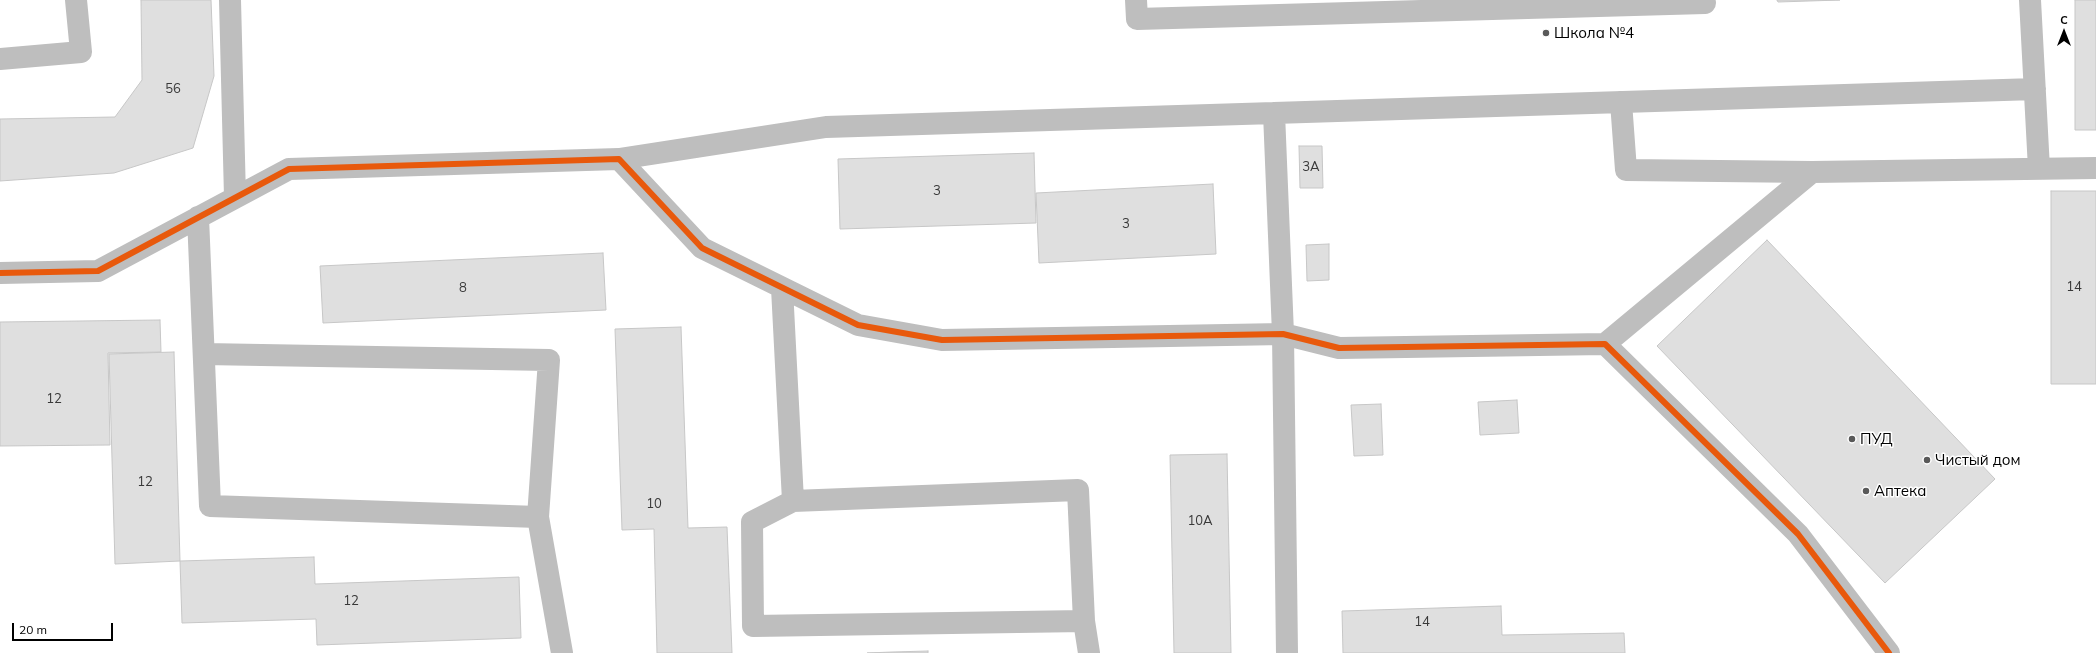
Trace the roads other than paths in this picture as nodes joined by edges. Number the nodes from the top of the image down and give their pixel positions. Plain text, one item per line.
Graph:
1 (76, 0) edge
2 (230, 0) edge
3 (1136, 0) edge
4 (2030, 0) edge
5 (1704, 3) dead end
6 (0, 59) edge
7 (2035, 89) junction
8 (1621, 102) junction
9 (1274, 113) junction
10 (619, 159) junction
11 (2096, 168) edge
12 (2039, 169) junction
13 (1812, 172) junction
14 (235, 197) junction
15 (198, 217) junction
16 (0, 273) edge
17 (782, 288) junction
18 (1283, 334) junction
19 (1605, 344) junction
20 (204, 354) junction
21 (793, 501) junction
22 (538, 517) junction
23 (1084, 621) junction
24 (562, 653) edge
25 (1089, 653) edge
26 (1287, 653) edge
27 (1889, 653) edge

1 - 6 street
2 - 14 street
3 - 5 street
4 - 7 street
7 - 8 street
7 - 12 street
8 - 9 street
8 - 13 street
9 - 10 street
9 - 18 street
10 - 14 street
10 - 17 street
11 - 12 street
12 - 13 street
13 - 19 street
14 - 15 street
15 - 16 street
15 - 20 street
17 - 18 street
17 - 21 street
18 - 19 street
18 - 26 street
19 - 27 street
20 - 22 street
20 - 22 street
21 - 23 street
21 - 23 street
22 - 24 street
23 - 25 street

